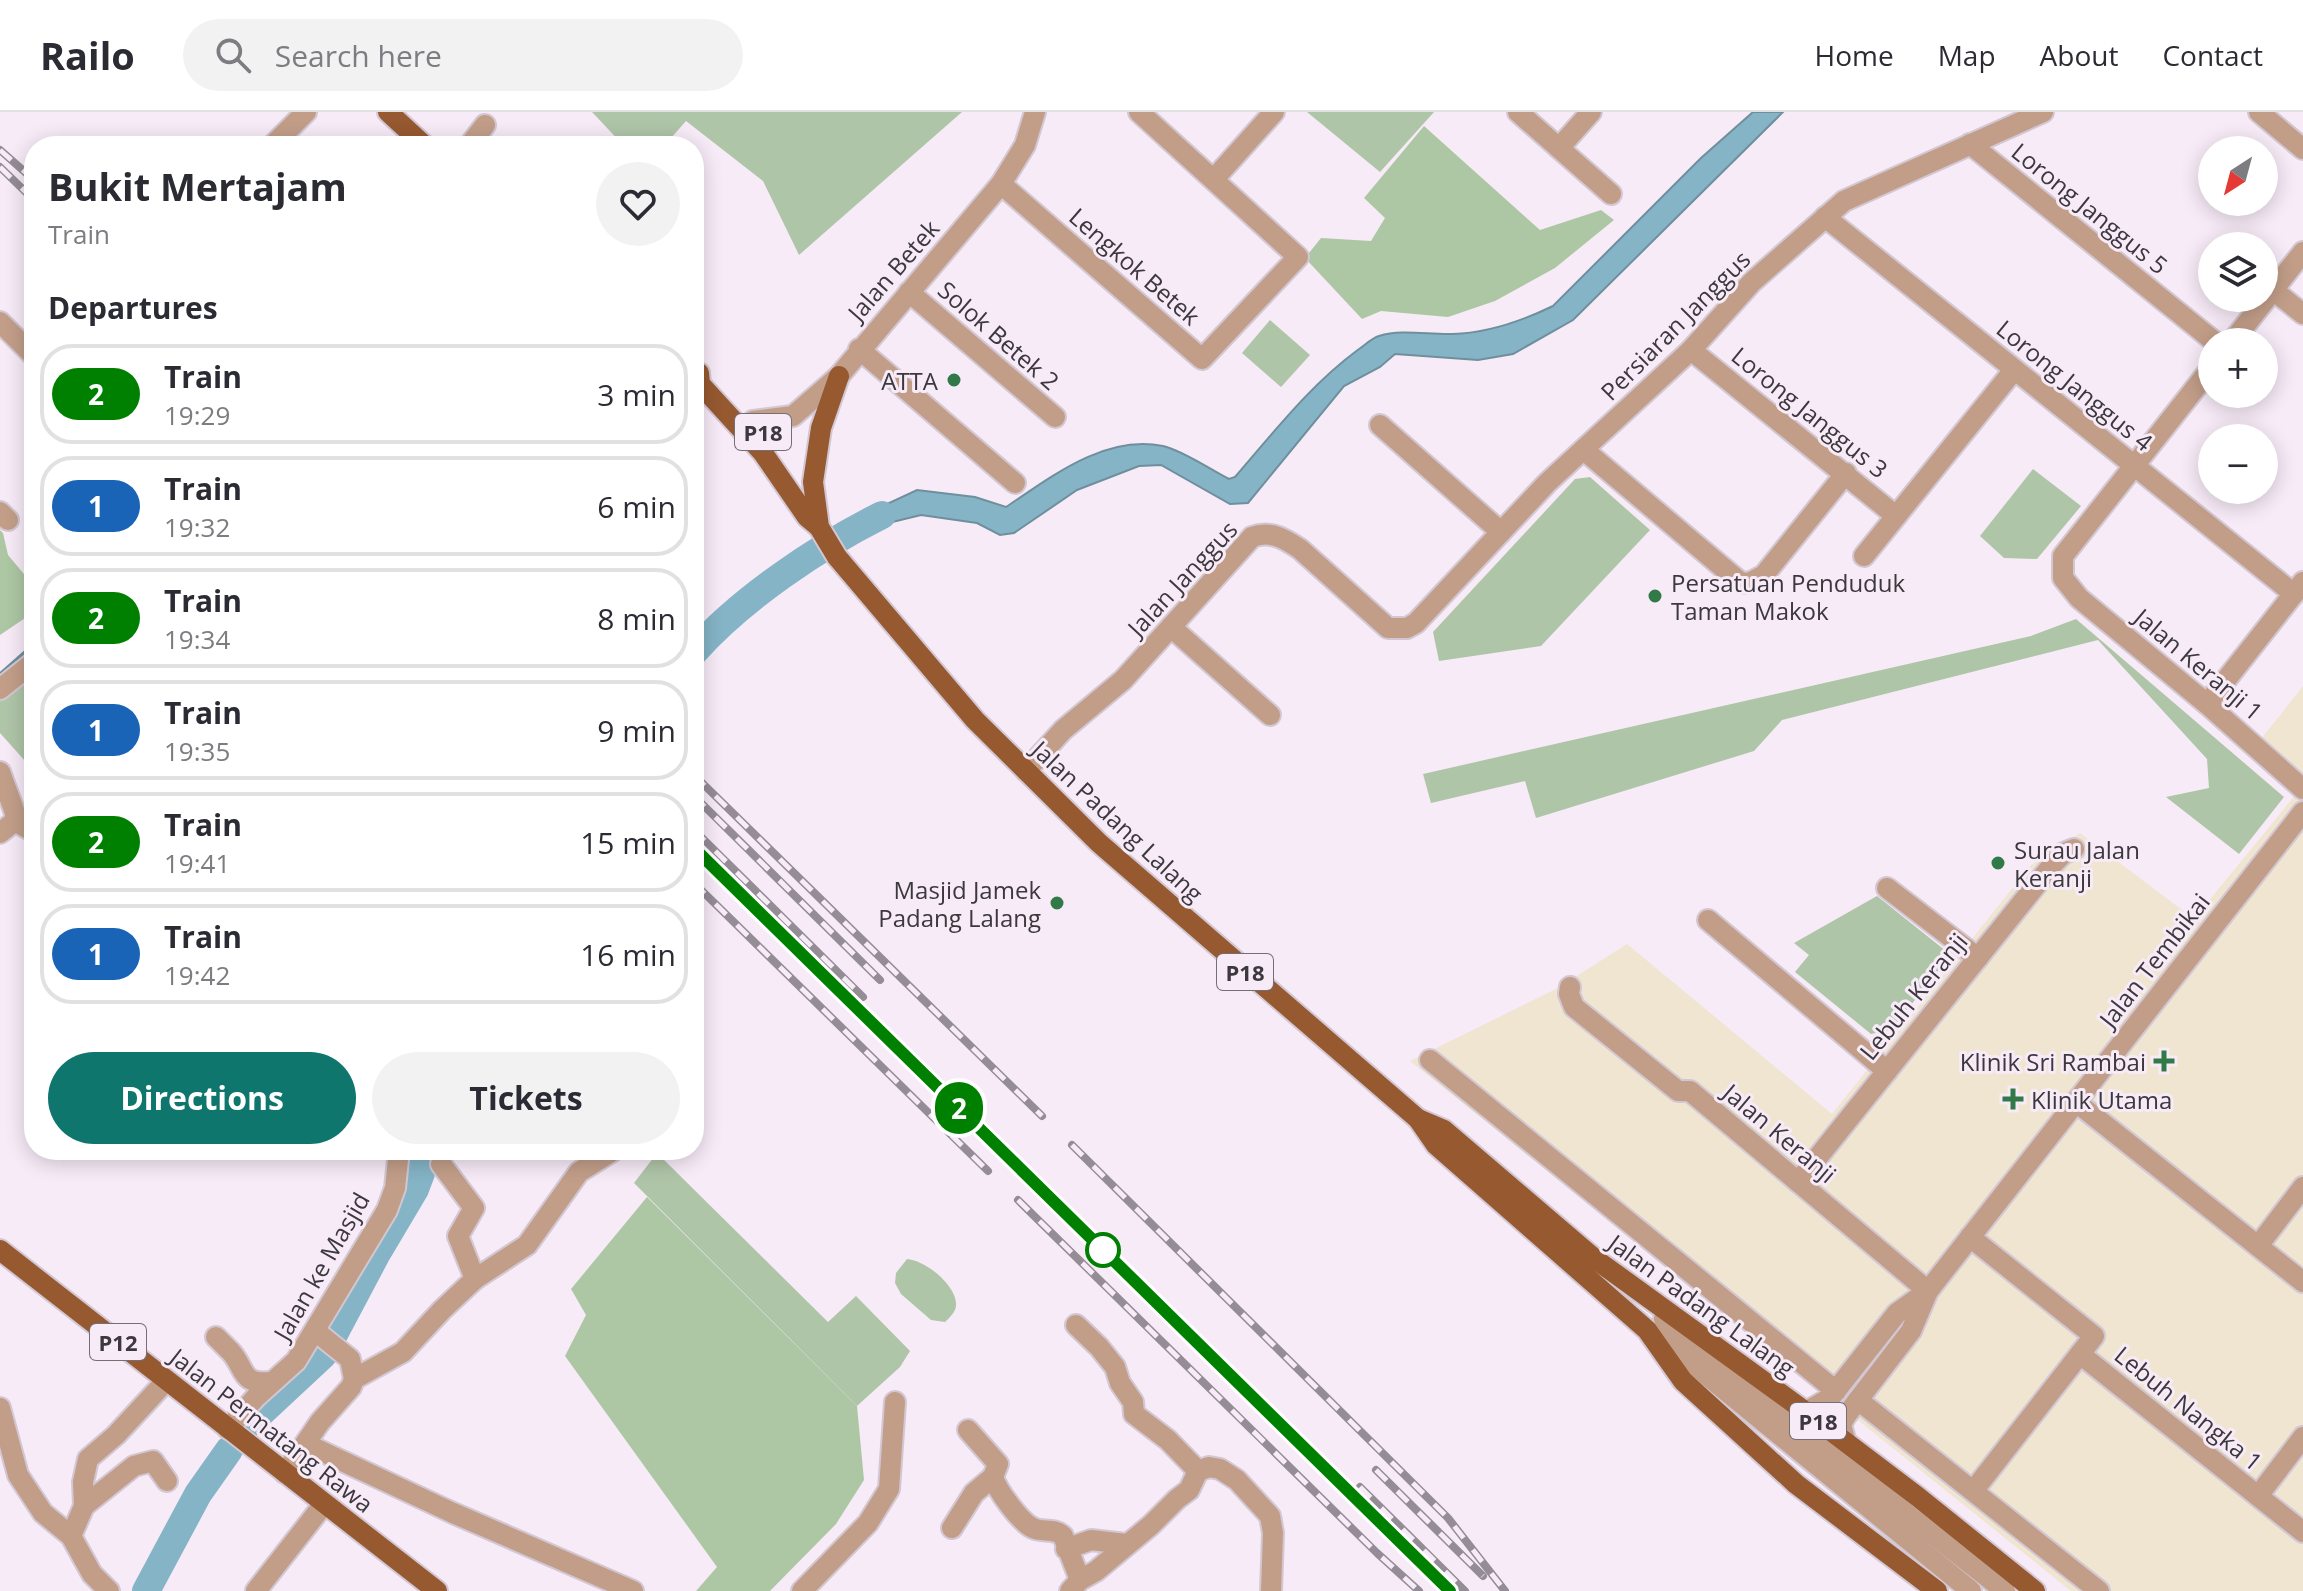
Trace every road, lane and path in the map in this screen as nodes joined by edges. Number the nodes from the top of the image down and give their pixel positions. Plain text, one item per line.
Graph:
1 (306, 112) edge
2 (388, 112) edge
3 (1035, 112) edge
4 (1139, 112) edge
5 (1274, 112) edge
6 (1518, 112) edge
7 (1591, 112) edge
8 (2043, 112) edge
9 (2259, 112) edge
10 (485, 125) dead end
11 (282, 136) edge
12 (414, 136) edge
13 (477, 136) edge
14 (1970, 144) junction
15 (1559, 148) junction
16 (2303, 149) edge
17 (1214, 179) junction
18 (1001, 184) junction
19 (1611, 194) dead end
20 (1825, 217) junction
21 (2303, 252) edge
22 (2278, 284) edge
23 (909, 292) junction
24 (2278, 294) edge
25 (2256, 312) edge
26 (2303, 314) edge
27 (0, 322) edge
28 (2198, 328) edge
29 (2243, 328) edge
30 (24, 346) edge
31 (859, 349) junction
32 (1691, 350) junction
33 (2014, 370) junction
34 (704, 373) edge
35 (839, 376) junction
36 (2198, 385) edge
37 (704, 388) edge
38 (1055, 417) dead end
39 (753, 421) junction
40 (1380, 425) dead end
41 (1584, 450) junction
42 (2134, 466) junction
43 (1846, 473) junction
44 (1015, 483) dead end
45 (816, 504) junction
46 (1896, 516) junction
47 (820, 529) junction
48 (1501, 532) junction
49 (1864, 556) dead end
50 (2298, 588) edge
51 (1171, 627) junction
52 (1388, 628) joint
53 (24, 670) edge
54 (0, 689) edge
55 (2207, 704) junction
56 (1270, 715) dead end
57 (1026, 771) junction
58 (0, 772) edge
59 (2303, 789) edge
60 (2303, 812) edge
61 (8, 827) edge
62 (2074, 849) dead end
63 (1887, 888) dead end
64 (1708, 920) dead end
65 (1978, 958) junction
66 (1570, 987) dead end
67 (1430, 1060) dead end
68 (1887, 1071) junction
69 (2076, 1102) junction
70 (1418, 1119) junction
71 (398, 1160) edge
72 (598, 1160) edge
73 (441, 1164) dead end
74 (1798, 1182) junction
75 (2303, 1187) edge
76 (1970, 1237) junction
77 (2258, 1246) junction
78 (0, 1250) edge
79 (475, 1279) junction
80 (2303, 1282) edge
81 (1928, 1291) junction
82 (1076, 1325) dead end
83 (1647, 1330) junction
84 (216, 1337) dead end
85 (322, 1338) junction
86 (2080, 1354) junction
87 (354, 1379) junction
88 (166, 1381) junction
89 (271, 1382) junction
90 (1836, 1391) junction
91 (1858, 1400) junction
92 (895, 1402) dead end
93 (0, 1408) edge
94 (1790, 1421) junction
95 (968, 1430) dead end
96 (235, 1434) junction
97 (116, 1435) junction
98 (2303, 1437) edge
99 (1846, 1443) junction
100 (306, 1444) junction
101 (134, 1466) junction
102 (1198, 1471) junction
103 (285, 1473) junction
104 (993, 1477) junction
105 (167, 1481) dead end
106 (1974, 1490) junction
107 (2258, 1496) junction
108 (324, 1504) junction
109 (84, 1506) junction
110 (952, 1528) dead end
111 (2303, 1532) edge
112 (71, 1536) junction
113 (1126, 1544) junction
114 (1066, 1549) junction
115 (1075, 1585) edge
116 (109, 1591) edge
117 (256, 1591) edge
118 (437, 1591) edge
119 (633, 1591) edge
120 (802, 1591) edge
121 (1271, 1591) edge
122 (1937, 1591) edge
123 (1971, 1591) edge
124 (2005, 1591) edge
125 (2035, 1591) edge
126 (2099, 1591) edge

1 - 11 street
2 - 12 main road
3 - 18 street, Jalan Betek
4 - 17 street
5 - 17 street
6 - 15 street
7 - 15 street
8 - 14 street, Persiaran Janggus
9 - 16 street
10 - 13 street
14 - 20 street, Persiaran Janggus
14 - 28 street, Lorong Janggus 5
15 - 19 street
17 - 18 street, Lengkok Betek
18 - 23 street, Jalan Betek
20 - 32 street, Persiaran Janggus
20 - 33 street, Lorong Janggus 4
21 - 22 street
23 - 31 street, Jalan Betek
23 - 38 street, Solok Betek 2
24 - 26 street
25 - 29 street
27 - 30 street
31 - 35 street, Jalan Betek
31 - 44 street
32 - 41 street, Persiaran Janggus
32 - 43 street, Lorong Janggus 3
33 - 42 street, Lorong Janggus 4
33 - 46 street
34 - 39 main road, P18
35 - 39 street, Jalan Betek
35 - 45 main road, Jalan Padang Lalang
36 - 42 street
37 - 47 main road, Jalan Padang Lalang / P18
39 - 45 main road, P18
40 - 48 street
41 - 43 street
41 - 48 street, Persiaran Janggus
42 - 50 street, Lorong Janggus 4
42 - 55 street, Jalan Keranji 1
43 - 46 street, Lorong Janggus 3
45 - 47 main road, Jalan Padang Lalang / P18
46 - 49 street
47 - 57 main road, Jalan Padang Lalang / P18
48 - 52 street, Persiaran Janggus
50 - 55 street
51 - 52 street, Jalan Janggus
51 - 56 street
51 - 57 street, Jalan Janggus
53 - 54 street
55 - 59 street, Jalan Keranji 1
57 - 70 main road, Jalan Padang Lalang / P18
58 - 61 street
60 - 69 street, Jalan Tembikai
62 - 65 street, Lebuh Keranji
63 - 65 street
64 - 68 street
65 - 68 street, Lebuh Keranji
66 - 74 street, Jalan Keranji
67 - 90 street, Jalan Padang Lalang
68 - 74 street, Lebuh Keranji
69 - 76 street, Jalan Tembikai
69 - 77 street
70 - 83 main road, Jalan Padang Lalang / P18
70 - 94 main road, Jalan Padang Lalang / P18
71 - 85 street, Jalan ke Masjid
72 - 79 street
73 - 79 street
74 - 81 street, Jalan Keranji
75 - 77 street
76 - 81 street, Jalan Tembikai
76 - 86 street, Lebuh Nangka 1
77 - 80 street
78 - 88 main road, Jalan Permatang Rawa / P12
79 - 87 street
81 - 90 street, Jalan Tembikai
81 - 91 street, Jalan Tembikai
82 - 102 street
83 - 94 street
83 - 122 main road, Jalan Padang Lalang / P18
84 - 89 street
85 - 87 street
85 - 89 street, Jalan ke Masjid
86 - 106 street, Lebuh Nangka 1
86 - 107 street, Lebuh Nangka 1
87 - 100 street
88 - 96 main road, Jalan Permatang Rawa / P12
88 - 97 street
89 - 96 street, Jalan ke Masjid
90 - 94 street, Jalan Tembikai
91 - 99 street, Jalan Tembikai
91 - 106 street
92 - 120 street
93 - 112 street
94 - 99 main road, Jalan Padang Lalang / P18
94 - 123 street
94 - 124 street
95 - 104 street
96 - 103 main road, Jalan Permatang Rawa / P12
97 - 101 street
97 - 109 street
98 - 107 street
99 - 125 main road, Jalan Padang Lalang / P18
100 - 103 street
100 - 119 street
101 - 105 street
101 - 109 street
102 - 113 street
102 - 121 street
103 - 108 main road, Jalan Permatang Rawa / P12
104 - 110 street
104 - 114 street
106 - 126 street
107 - 111 street, Lebuh Nangka 1
108 - 117 street
108 - 118 main road, Jalan Permatang Rawa / P12
109 - 112 street
112 - 116 street
113 - 114 street
113 - 115 street
114 - 115 street

